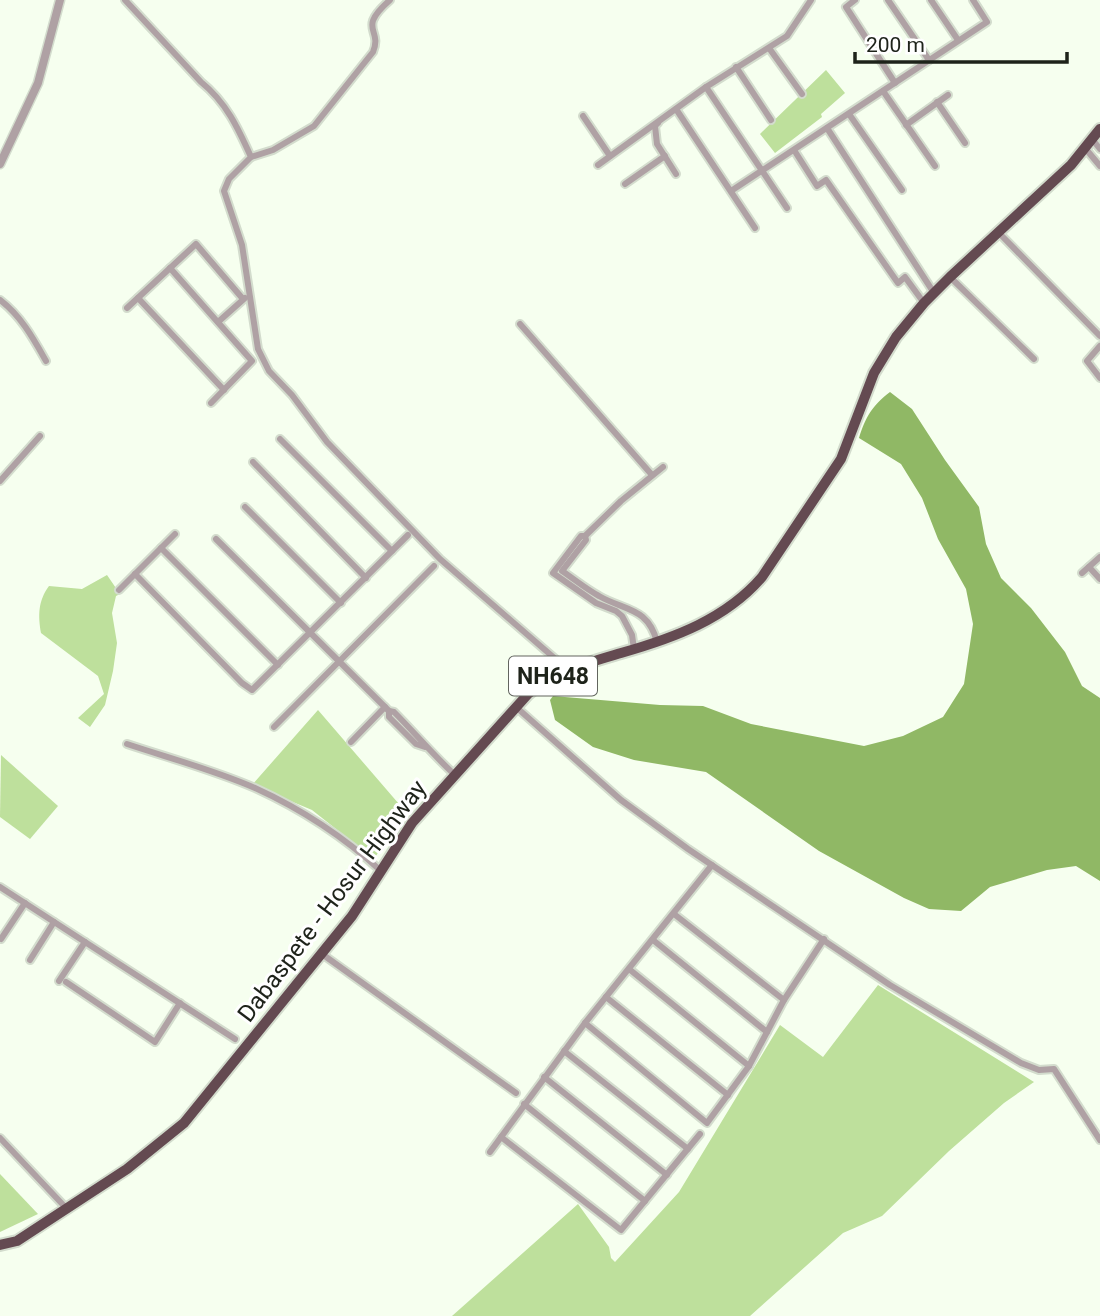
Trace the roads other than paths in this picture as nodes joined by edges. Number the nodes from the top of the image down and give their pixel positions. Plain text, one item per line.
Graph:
1 (60, 0) edge
2 (125, 0) edge
3 (390, 0) edge
4 (811, 0) edge
5 (855, 0) edge
6 (888, 0) edge
7 (932, 0) edge
8 (972, 0) edge
9 (958, 40) junction
10 (769, 48) junction
11 (929, 60) junction
12 (736, 67) junction
13 (895, 83) junction
14 (706, 87) junction
15 (883, 91) junction
16 (802, 94) dead end
17 (948, 95) dead end
18 (937, 102) junction
19 (676, 109) junction
20 (849, 114) junction
21 (583, 116) dead end
22 (662, 118) junction
23 (771, 120) dead end
24 (906, 125) junction
25 (827, 128) junction
26 (1100, 129) edge
27 (965, 143) dead end
28 (1089, 144) junction
29 (1100, 149) edge
30 (794, 150) junction
31 (610, 156) junction
32 (665, 156) junction
33 (251, 157) junction
34 (0, 164) edge
35 (598, 165) dead end
36 (935, 166) dead end
37 (1100, 166) edge
38 (764, 170) junction
39 (676, 174) dead end
40 (625, 184) dead end
41 (902, 190) dead end
42 (731, 191) junction
43 (787, 208) dead end
44 (755, 228) dead end
45 (999, 233) junction
46 (170, 268) junction
47 (950, 277) junction
48 (934, 293) junction
49 (250, 295) junction
50 (138, 298) junction
51 (243, 299) junction
52 (0, 300) edge
53 (924, 303) junction
54 (127, 308) dead end
55 (218, 322) junction
56 (520, 324) dead end
57 (1100, 336) edge
58 (1100, 346) edge
59 (1034, 359) dead end
60 (46, 361) dead end
61 (1100, 378) edge
62 (224, 390) junction
63 (211, 403) dead end
64 (40, 436) dead end
65 (280, 439) dead end
66 (253, 462) dead end
67 (663, 467) dead end
68 (652, 475) junction
69 (0, 481) edge
70 (245, 507) dead end
71 (175, 534) dead end
72 (408, 535) dead end
73 (585, 536) junction
74 (216, 539) dead end
75 (161, 548) junction
76 (392, 551) junction
77 (1100, 557) edge
78 (434, 566) dead end
79 (1089, 567) junction
80 (1082, 573) dead end
81 (135, 574) junction
82 (366, 578) junction
83 (1100, 579) edge
84 (120, 590) dead end
85 (341, 603) junction
86 (311, 633) junction
87 (657, 642) junction
88 (634, 649) junction
89 (339, 660) junction
90 (278, 665) junction
91 (567, 669) junction
92 (516, 706) junction
93 (387, 709) junction
94 (274, 727) dead end
95 (351, 742) dead end
96 (127, 744) dead end
97 (454, 775) junction
98 (712, 865) junction
99 (381, 871) junction
100 (0, 887) edge
101 (25, 904) junction
102 (674, 914) junction
103 (54, 922) junction
104 (1, 939) edge
105 (824, 939) junction
106 (653, 940) junction
107 (85, 942) junction
108 (322, 954) junction
109 (30, 960) dead end
110 (629, 969) junction
111 (606, 997) junction
112 (784, 1000) junction
113 (180, 1003) junction
114 (585, 1023) junction
115 (767, 1032) junction
116 (235, 1039) dead end
117 (564, 1051) junction
118 (749, 1066) junction
119 (544, 1077) junction
120 (516, 1093) dead end
121 (728, 1095) junction
122 (524, 1104) junction
123 (700, 1134) dead end
124 (501, 1137) junction
125 (0, 1138) edge
126 (1100, 1140) edge
127 (688, 1149) junction
128 (490, 1152) dead end
129 (667, 1175) junction
130 (645, 1201) junction
131 (67, 1209) junction
132 (0, 1245) edge

1 - 34 street
2 - 33 street
3 - 33 street
4 - 10 street
5 - 13 street
6 - 11 street
7 - 9 street
8 - 9 street
9 - 11 street
10 - 12 street
10 - 16 street
11 - 13 street
12 - 14 street
12 - 23 street
13 - 15 street
14 - 19 street
14 - 38 street
15 - 20 street
15 - 24 street
17 - 18 street
18 - 24 street
18 - 27 street
19 - 22 street
19 - 42 street
20 - 25 street
20 - 41 street
21 - 31 street
22 - 31 street
22 - 32 street
24 - 36 street
25 - 30 street
25 - 48 street
26 - 28 highway, Dabaspete - Hosur Highway / NH648
28 - 29 street
28 - 37 street
28 - 45 highway, Dabaspete - Hosur Highway / NH648
30 - 38 street
30 - 53 street
31 - 35 street
32 - 39 street
32 - 40 street
33 - 49 street
38 - 42 street
38 - 43 street
42 - 44 street
45 - 47 highway, Dabaspete - Hosur Highway / NH648
45 - 57 street
46 - 50 street
46 - 51 street
46 - 55 street
47 - 48 highway, Dabaspete - Hosur Highway / NH648
47 - 59 street
48 - 53 highway, Dabaspete - Hosur Highway / NH648
49 - 51 street
49 - 91 street
50 - 54 street
50 - 62 street
51 - 55 street
52 - 60 street
53 - 87 highway, Dabaspete - Hosur Highway / NH648
55 - 62 street
56 - 68 street
58 - 61 street
62 - 63 street
64 - 69 street
65 - 76 street
66 - 82 street
67 - 68 street
68 - 73 street
70 - 85 street
71 - 75 street
72 - 76 street
73 - 87 street
73 - 88 street
74 - 86 street
75 - 81 street
75 - 90 street
76 - 82 street
77 - 79 street
78 - 89 street
79 - 80 street
79 - 83 street
81 - 84 street
81 - 90 street
82 - 85 street
85 - 86 street
86 - 89 street
86 - 90 street
87 - 88 highway, Dabaspete - Hosur Highway / NH648
88 - 91 highway, Dabaspete - Hosur Highway / NH648
89 - 93 street
89 - 94 street
91 - 92 highway, Dabaspete - Hosur Highway / NH648
92 - 97 highway, Dabaspete - Hosur Highway / NH648
92 - 98 street
93 - 95 street
93 - 97 street
96 - 99 street
97 - 99 highway, Dabaspete - Hosur Highway / NH648
98 - 102 street
98 - 105 street
99 - 108 highway, Dabaspete - Hosur Highway / NH648
100 - 101 street
101 - 103 street
101 - 104 street
102 - 106 street
102 - 112 street
103 - 107 street
103 - 109 street
105 - 112 street
105 - 126 street
106 - 110 street
106 - 115 street
107 - 113 street
107 - 113 street
108 - 120 street
108 - 131 highway, Dabaspete - Hosur Highway / NH648
110 - 111 street
110 - 118 street
111 - 114 street
111 - 121 street
112 - 115 street
113 - 116 street
114 - 117 street
114 - 121 street
115 - 118 street
117 - 119 street
117 - 127 street
118 - 121 street
119 - 122 street
119 - 129 street
122 - 124 street
122 - 130 street
123 - 127 street
124 - 128 street
124 - 130 street
125 - 131 street
127 - 129 street
129 - 130 street
131 - 132 highway, Dabaspete - Hosur Highway / NH648

